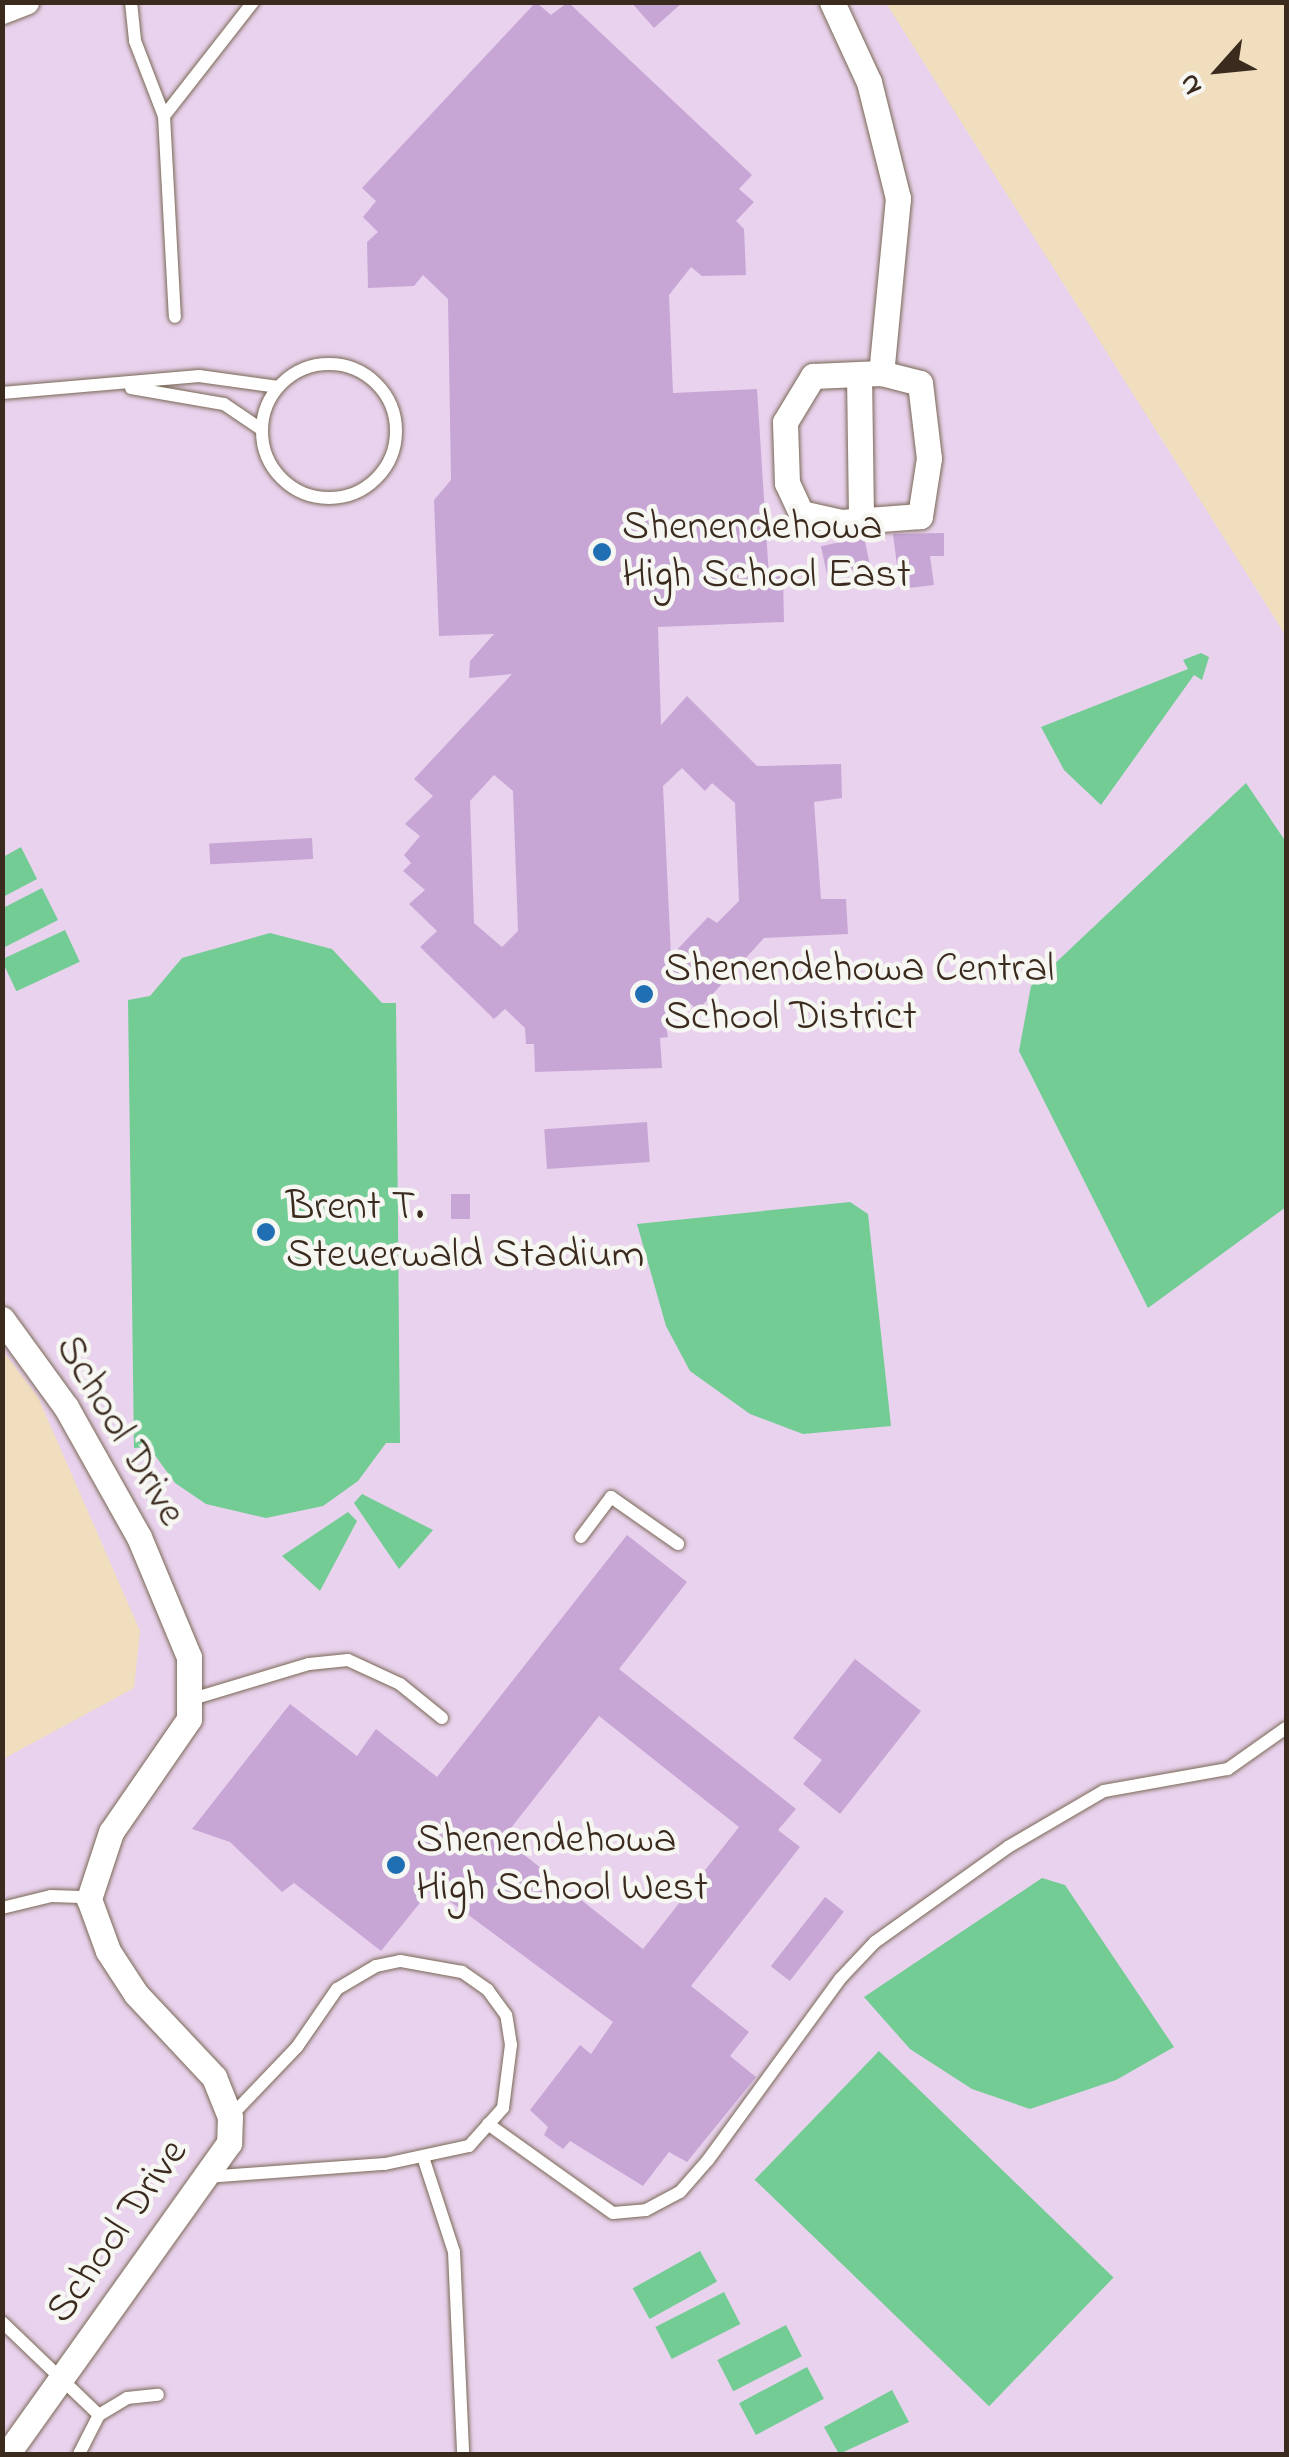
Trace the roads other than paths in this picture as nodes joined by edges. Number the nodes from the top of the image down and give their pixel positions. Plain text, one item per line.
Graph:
1 (26, 2) edge
2 (131, 2) edge
3 (253, 2) edge
4 (832, 2) edge
5 (2, 11) edge
6 (164, 116) junction
7 (175, 317) dead end
8 (870, 373) junction
9 (114, 386) junction
10 (278, 387) junction
11 (2, 393) edge
12 (261, 430) junction
13 (860, 521) junction
14 (2, 1320) edge
15 (582, 1537) dead end
16 (678, 1544) dead end
17 (189, 1700) junction
18 (442, 1718) dead end
19 (1286, 1728) edge
20 (89, 1897) junction
21 (2, 1908) edge
22 (230, 2117) junction
23 (488, 2124) junction
24 (422, 2157) junction
25 (206, 2177) junction
26 (2, 2322) edge
27 (66, 2376) junction
28 (158, 2395) dead end
29 (100, 2415) junction
30 (7, 2454) edge
31 (80, 2454) edge
32 (463, 2454) edge

1 - 5 street
2 - 6 lane
3 - 6 lane
4 - 8 street
6 - 7 lane
8 - 13 street
8 - 13 street
8 - 13 street
9 - 10 lane
9 - 11 lane
9 - 12 lane
10 - 12 lane
10 - 12 lane
14 - 17 street, School Drive
15 - 16 lane
17 - 18 lane
17 - 20 street, School Drive
19 - 23 lane
20 - 21 lane
20 - 22 street, School Drive
22 - 23 lane
22 - 25 street, School Drive
23 - 24 lane
24 - 25 lane
24 - 32 lane
25 - 27 street, School Drive
26 - 27 lane
27 - 29 lane
27 - 30 street, School Drive
28 - 29 lane
29 - 31 lane

